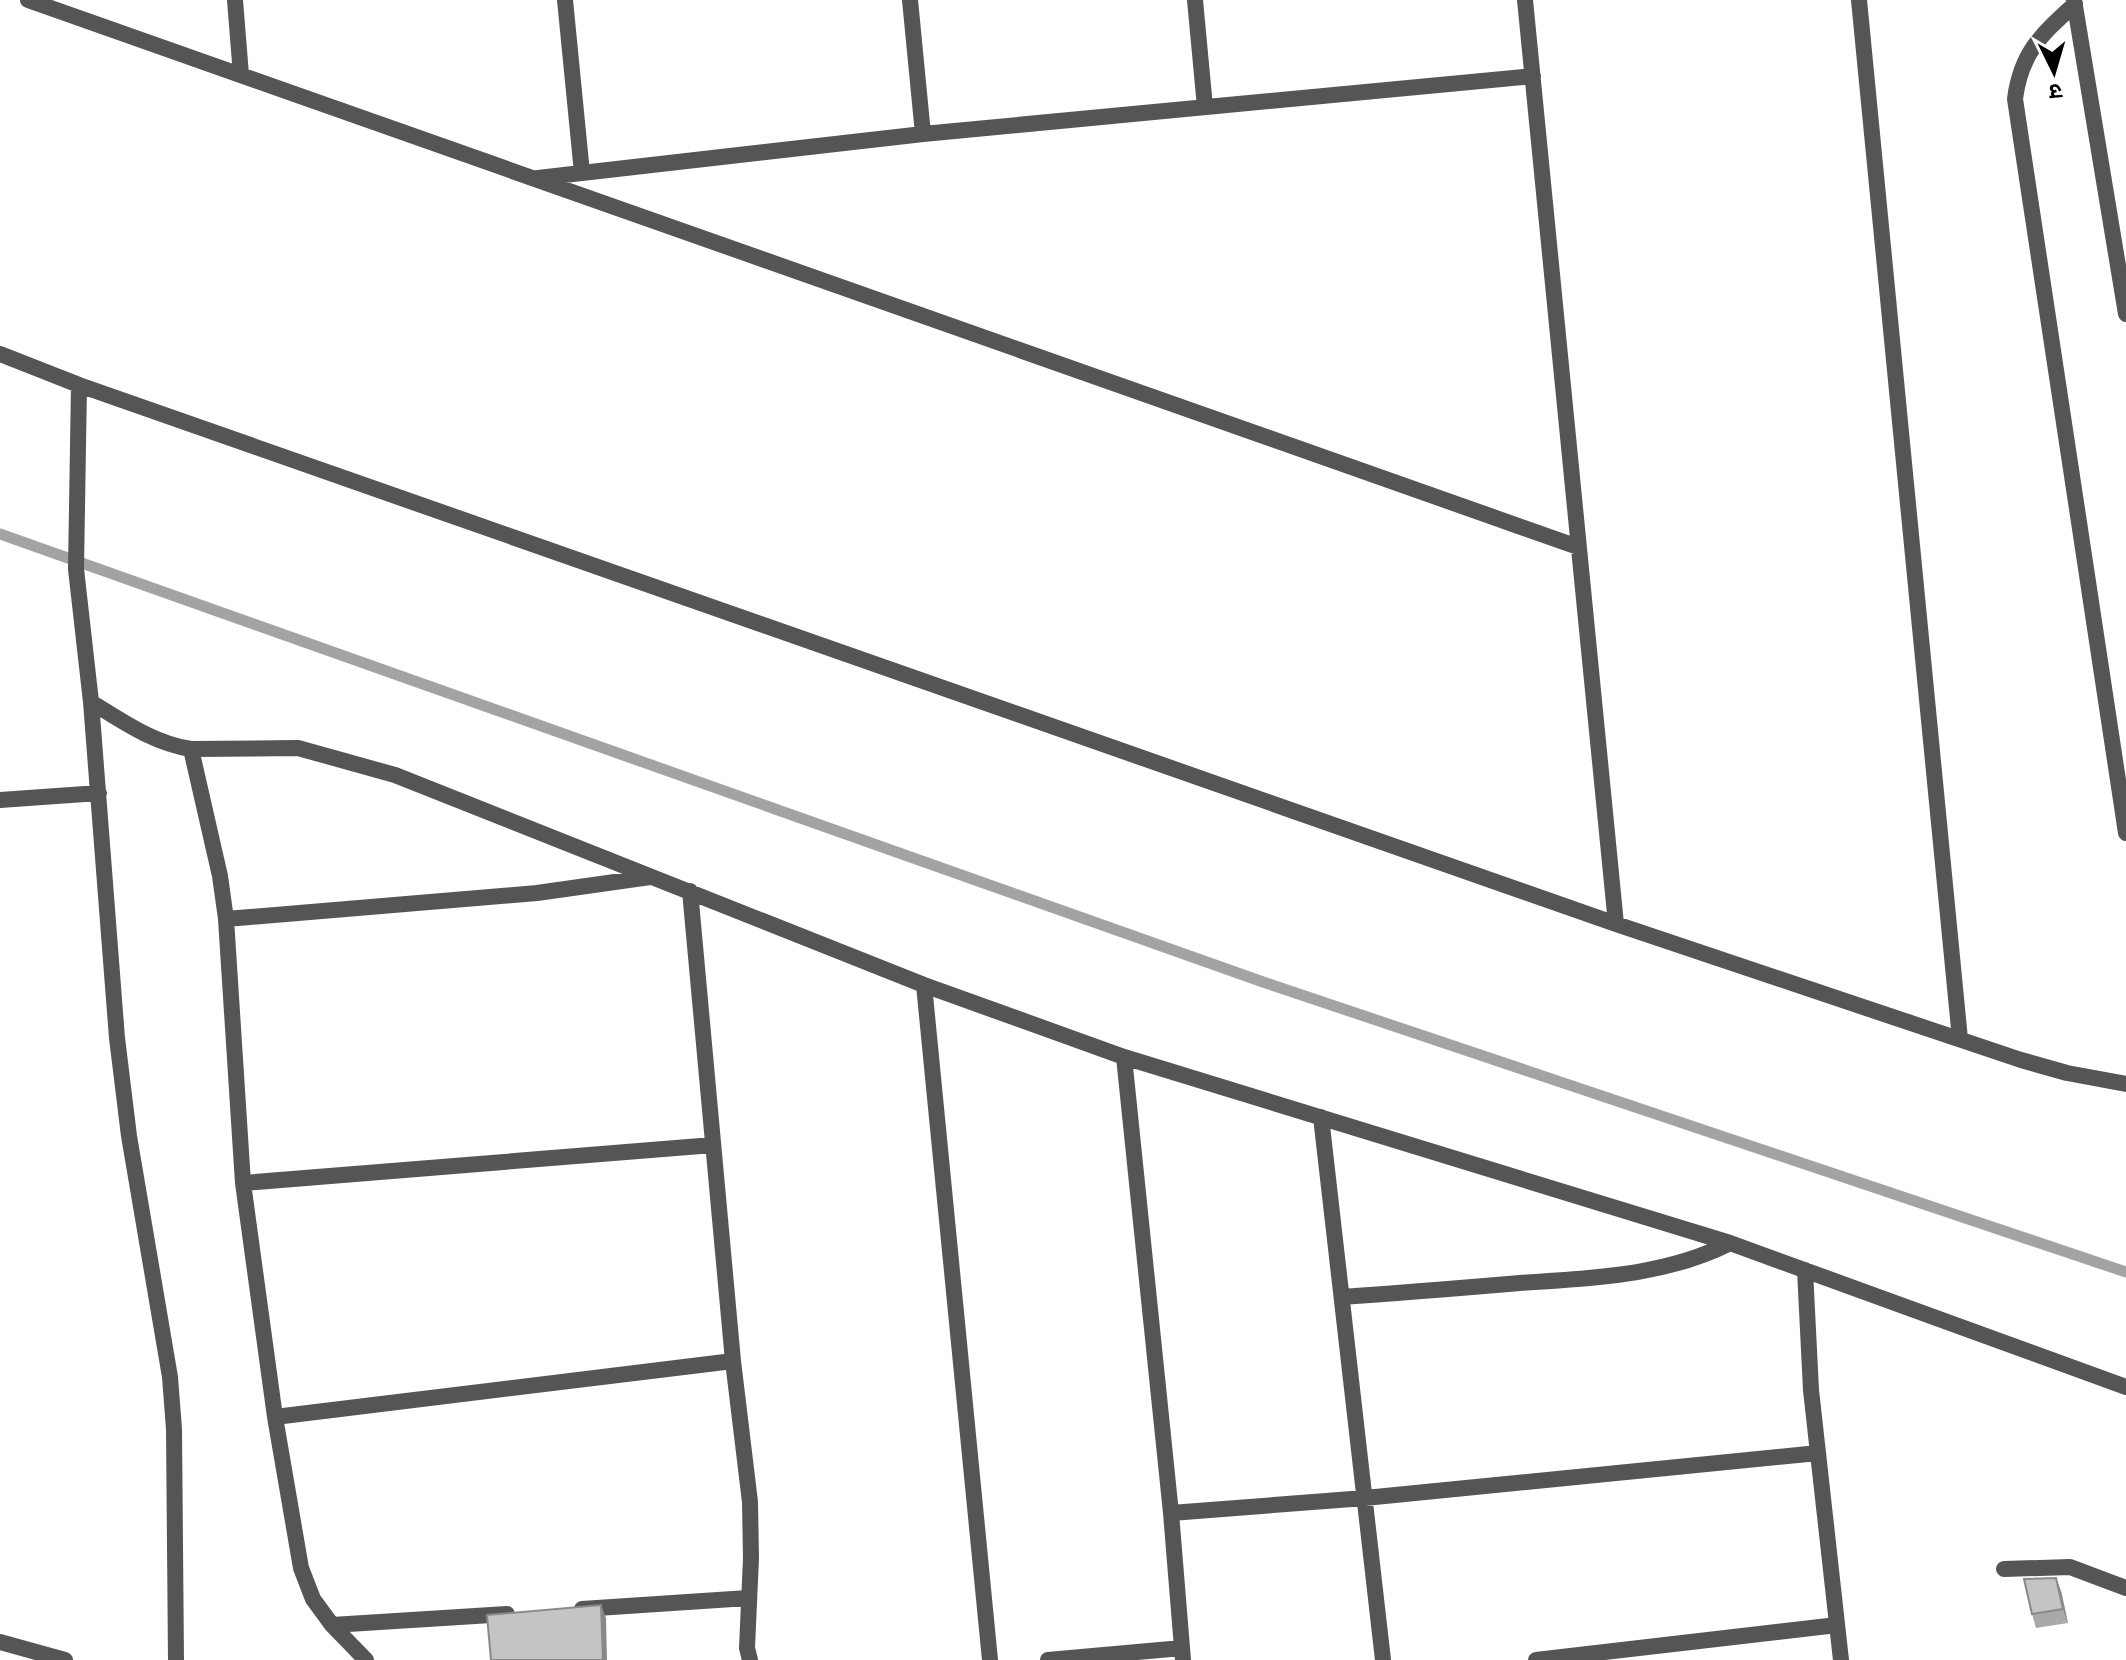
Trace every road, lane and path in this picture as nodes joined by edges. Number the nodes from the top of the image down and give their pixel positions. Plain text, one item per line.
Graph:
1 (28, 0) edge
2 (235, 0) edge
3 (565, 0) edge
4 (910, 0) edge
5 (1195, 0) edge
6 (1525, 0) edge
7 (1859, 0) edge
8 (2075, 2) edge
9 (241, 75) junction
10 (1533, 76) junction
11 (1205, 107) junction
12 (923, 134) junction
13 (582, 173) junction
14 (532, 179) junction
15 (2126, 314) edge
16 (0, 354) edge
17 (79, 385) junction
18 (1578, 547) junction
19 (91, 702) junction
20 (191, 749) junction
21 (99, 793) junction
22 (0, 800) edge
23 (2126, 833) edge
24 (652, 876) junction
25 (690, 891) junction
26 (226, 919) junction
27 (1616, 924) junction
28 (924, 985) junction
29 (1960, 1039) junction
30 (1124, 1057) junction
31 (2126, 1084) edge
32 (1321, 1117) junction
33 (713, 1145) junction
34 (243, 1183) junction
35 (1730, 1243) junction
36 (1805, 1270) junction
37 (1342, 1297) junction
38 (733, 1361) junction
39 (2126, 1387) edge
40 (275, 1417) junction
41 (1818, 1453) junction
42 (1365, 1498) junction
43 (1171, 1513) junction
44 (2004, 1569) dead end
45 (2126, 1588) edge
46 (748, 1598) junction
47 (564, 1610) edge
48 (517, 1613) edge
49 (332, 1625) junction
50 (1837, 1625) junction
51 (0, 1642) edge
52 (1182, 1654) edge
53 (65, 1660) edge
54 (176, 1660) edge
55 (366, 1660) edge
56 (750, 1660) edge
57 (990, 1660) edge
58 (1048, 1660) edge
59 (1383, 1660) edge
60 (1536, 1660) edge
61 (1841, 1660) edge

1 - 9 street
2 - 9 street
3 - 13 street
4 - 12 street
5 - 11 street
6 - 10 street
7 - 29 street
8 - 15 street
8 - 23 street
9 - 14 street
10 - 11 street
10 - 18 street
11 - 12 street
12 - 13 street
13 - 14 street
14 - 18 street
16 - 17 street
17 - 19 street
17 - 27 street
18 - 27 street
19 - 20 street
19 - 21 street
20 - 24 street
20 - 26 street
21 - 22 street
21 - 54 street
24 - 25 street
24 - 26 street
25 - 28 street
25 - 33 street
26 - 34 street
27 - 29 street
28 - 30 street
28 - 57 street
29 - 31 street
30 - 32 street
30 - 43 street
32 - 35 street
32 - 37 street
33 - 34 street
33 - 38 street
34 - 40 street
35 - 36 street
35 - 37 street
36 - 39 street
36 - 41 street
37 - 42 street
38 - 40 street
38 - 46 street
40 - 49 street
41 - 42 street
41 - 50 street
42 - 43 street
42 - 59 street
43 - 52 street
44 - 45 street
46 - 47 street
46 - 56 street
48 - 49 street
49 - 55 street
50 - 60 street
50 - 61 street
51 - 53 street
52 - 58 street

